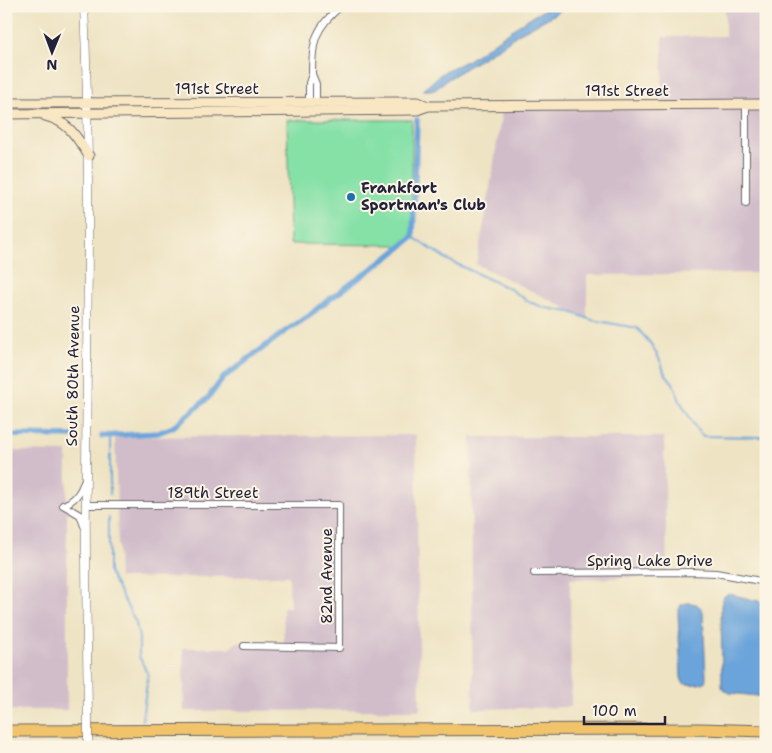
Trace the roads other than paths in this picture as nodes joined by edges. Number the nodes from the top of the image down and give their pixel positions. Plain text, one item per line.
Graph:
1 (84, 6) edge
2 (341, 6) edge
3 (88, 102) junction
4 (6, 103) edge
5 (313, 103) junction
6 (746, 104) junction
7 (766, 104) edge
8 (428, 106) junction
9 (88, 113) junction
10 (6, 114) edge
11 (32, 114) junction
12 (89, 156) junction
13 (746, 203) dead end
14 (86, 475) junction
15 (86, 505) junction
16 (340, 505) joint
17 (86, 536) junction
18 (534, 573) dead end
19 (766, 582) edge
20 (244, 646) dead end
21 (6, 731) edge
22 (766, 731) edge
23 (88, 747) edge

1 - 3 street, South 80th Avenue
2 - 5 street
3 - 4 main road, 191st Street
3 - 5 main road, 191st Street
3 - 9 street, South 80th Avenue
5 - 8 main road, 191st Street
6 - 7 main road, 191st Street
6 - 8 main road, 191st Street
6 - 13 street
8 - 9 main road, 191st Street
9 - 11 main road, 191st Street
9 - 12 street, South 80th Avenue
10 - 11 main road, 191st Street
11 - 12 main road
12 - 14 street, South 80th Avenue
14 - 15 street, South 80th Avenue
14 - 17 street
15 - 16 street, 189th Street
15 - 17 street, South 80th Avenue
16 - 20 street, 82nd Avenue
17 - 23 street, South 80th Avenue, bridge
18 - 19 street, Spring Lake Drive
21 - 22 highway

